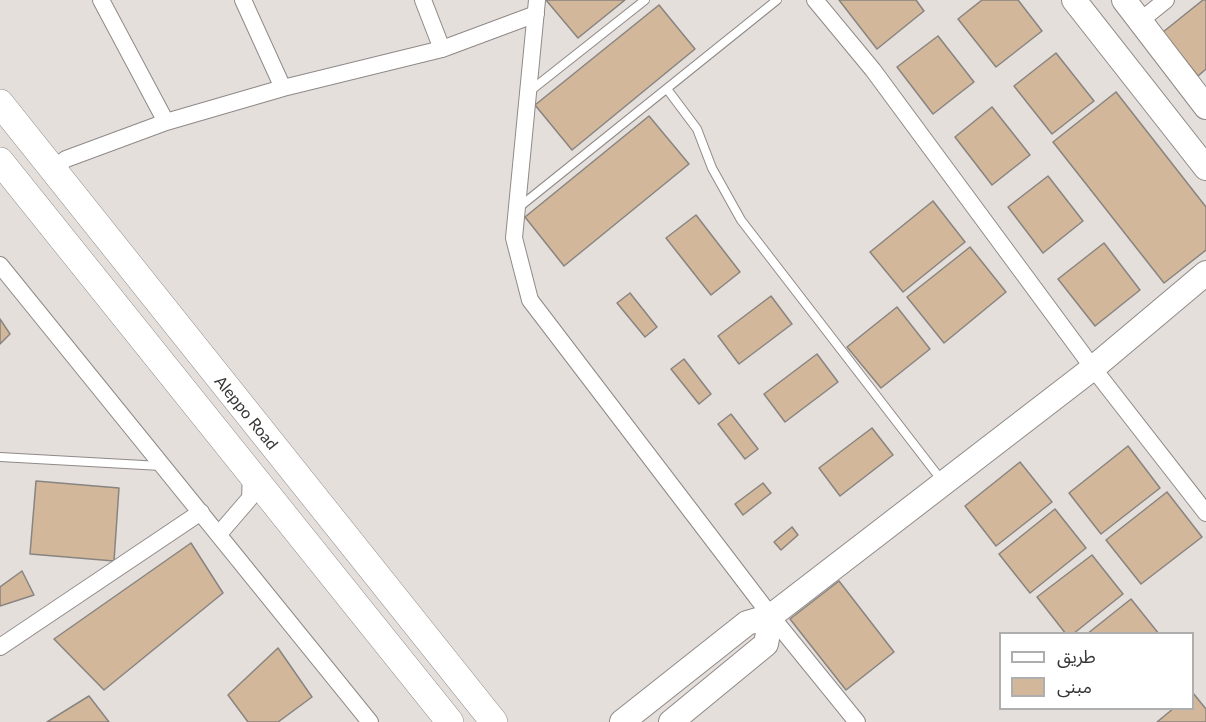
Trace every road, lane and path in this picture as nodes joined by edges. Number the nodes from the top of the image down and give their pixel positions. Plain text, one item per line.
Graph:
1 (101, 0) edge
2 (243, 0) edge
3 (423, 0) edge
4 (645, 0) edge
5 (777, 0) edge
6 (815, 0) edge
7 (1074, 0) edge
8 (1124, 0) edge
9 (1166, 0) edge
10 (536, 7) edge
11 (1140, 21) junction
12 (442, 49) junction
13 (0, 80) edge
14 (283, 88) junction
15 (667, 89) junction
16 (528, 92) junction
17 (0, 103) edge
18 (1206, 107) edge
19 (166, 122) junction
20 (22, 129) junction
21 (0, 161) edge
22 (1206, 168) edge
23 (51, 170) junction
24 (517, 209) junction
25 (0, 265) edge
26 (1206, 273) edge
27 (1093, 368) junction
28 (0, 457) edge
29 (164, 466) junction
30 (251, 474) junction
31 (944, 483) junction
32 (201, 512) junction
33 (1206, 513) edge
34 (219, 534) junction
35 (771, 616) junction
36 (0, 647) edge
37 (370, 722) edge
38 (450, 722) edge
39 (494, 722) edge
40 (622, 722) edge
41 (671, 722) edge
42 (857, 722) edge

1 - 19 street
2 - 14 street
3 - 12 street
4 - 16 lane
5 - 15 lane
6 - 27 street
7 - 22 street
8 - 11 street
9 - 11 street
10 - 12 street
10 - 16 street
11 - 18 street
12 - 14 street
13 - 20 main road
14 - 19 street
15 - 24 lane
15 - 31 lane
16 - 24 street
17 - 20 main road, Aleppo Road
19 - 23 street
20 - 23 main road, Aleppo Road
21 - 30 main road, Aleppo Road
23 - 39 main road, Aleppo Road
24 - 35 street
25 - 29 street
26 - 27 street
27 - 31 street
27 - 33 street
28 - 29 lane
29 - 32 street
30 - 34 street
30 - 38 main road, Aleppo Road
31 - 35 street
32 - 34 street
32 - 36 street
34 - 37 street
35 - 40 street
35 - 41 street
35 - 42 street

